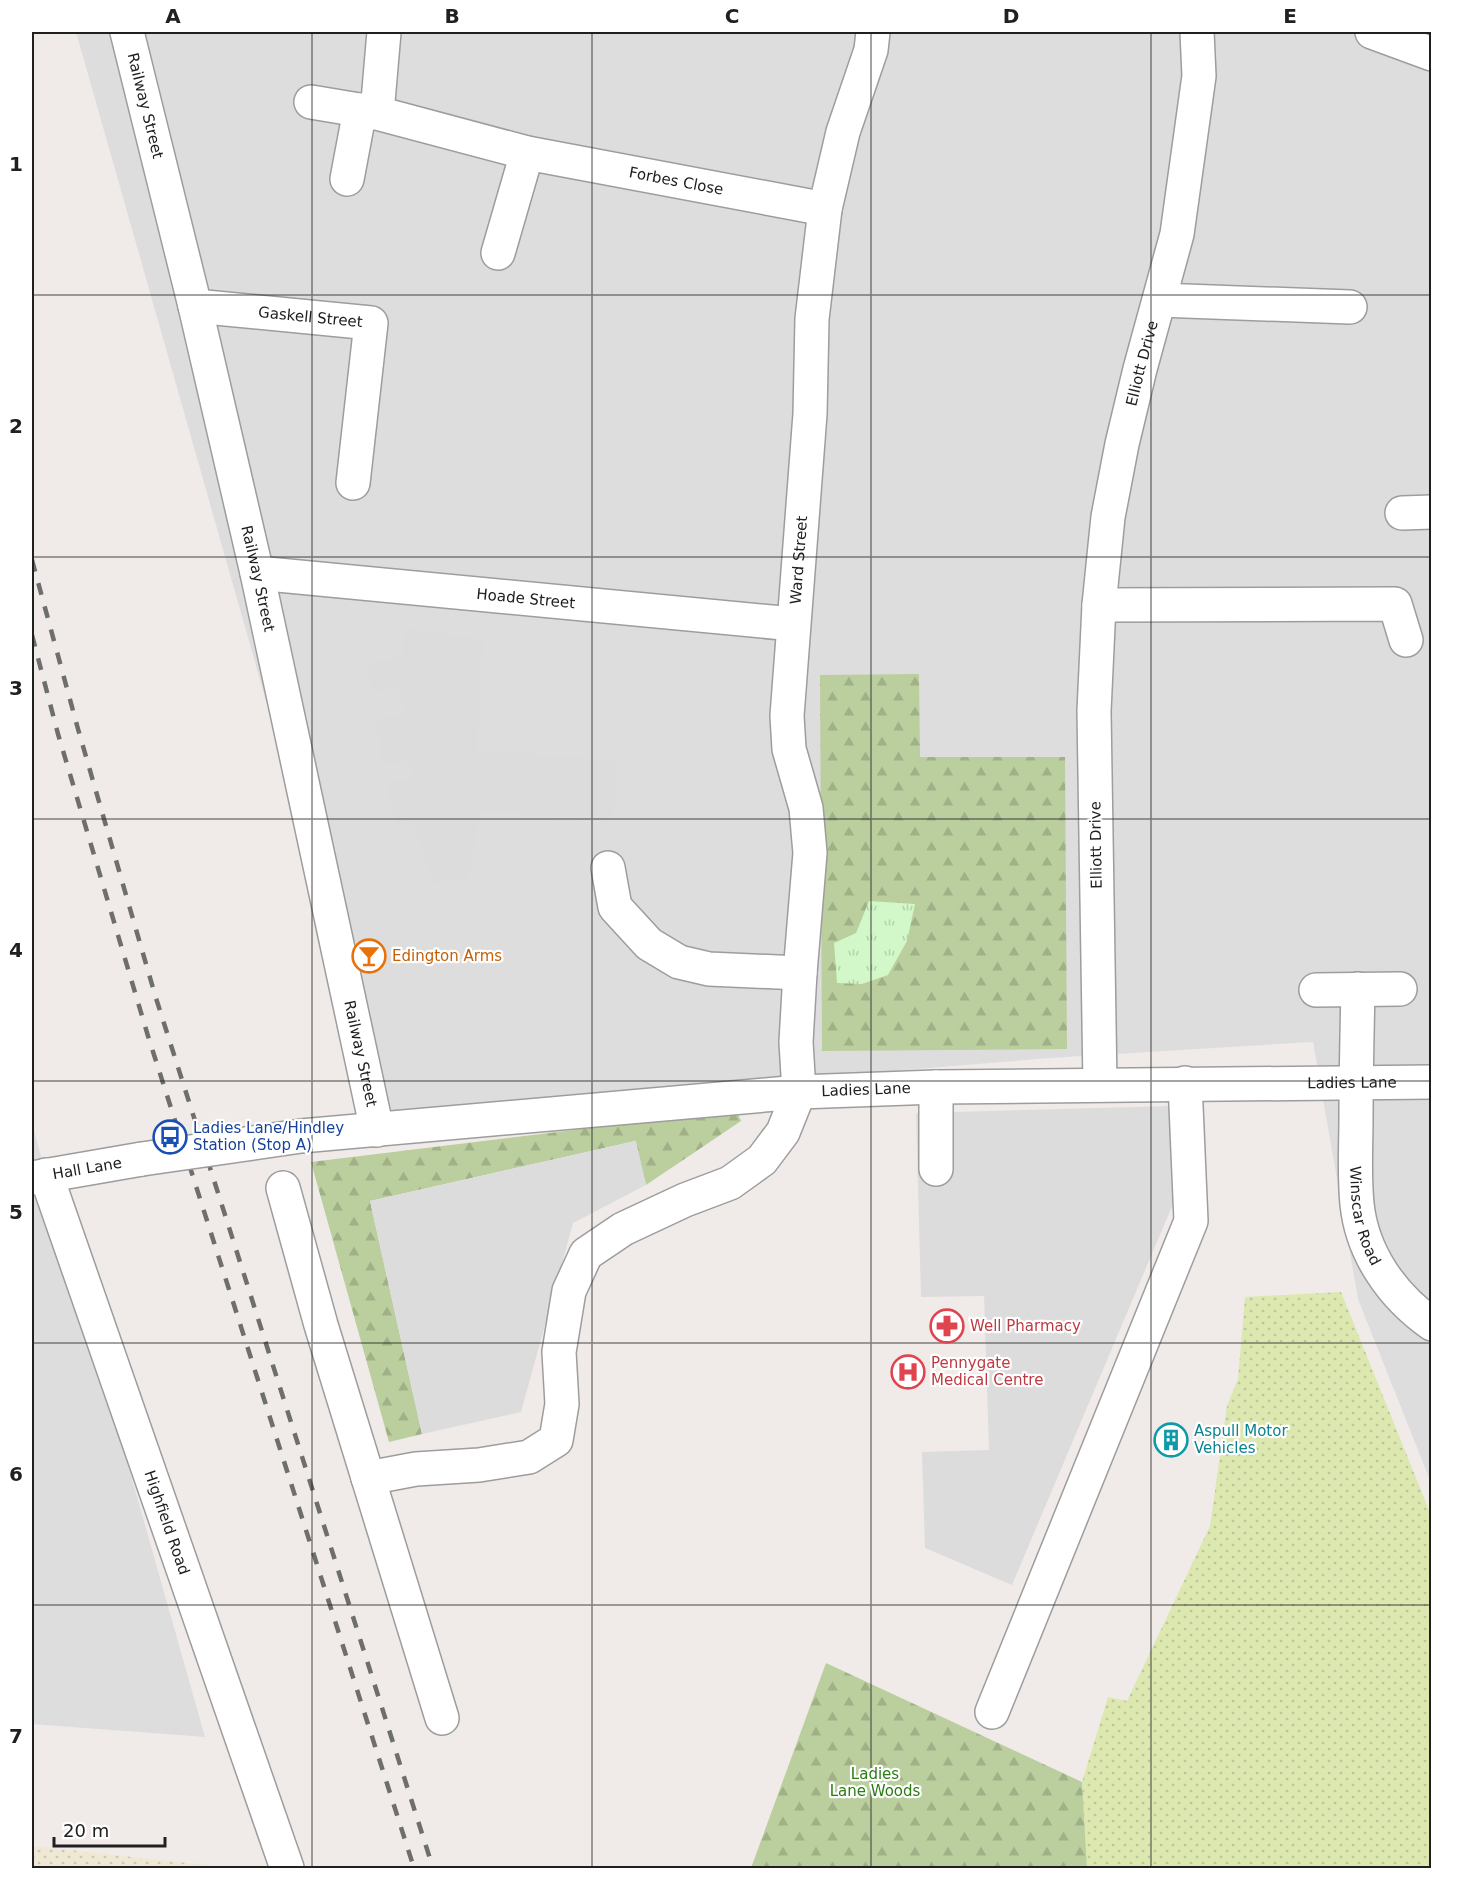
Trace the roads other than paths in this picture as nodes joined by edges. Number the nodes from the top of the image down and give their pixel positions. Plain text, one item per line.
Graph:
1 (127, 32) edge
2 (384, 32) edge
3 (873, 32) edge
4 (1197, 32) edge
5 (1372, 32) edge
6 (1431, 54) edge
7 (311, 102) dead end
8 (368, 111) junction
9 (527, 153) junction
10 (346, 179) dead end
11 (825, 209) junction
12 (498, 253) dead end
13 (1159, 300) junction
14 (195, 306) junction
15 (1350, 307) dead end
16 (353, 483) dead end
17 (257, 573) junction
18 (1099, 605) junction
19 (793, 624) junction
20 (1406, 640) dead end
21 (608, 868) dead end
22 (800, 973) junction
23 (1358, 989) junction
24 (1400, 989) dead end
25 (1316, 990) dead end
26 (1431, 1082) edge
27 (1185, 1083) junction
28 (1356, 1083) junction
29 (1100, 1085) junction
30 (936, 1087) junction
31 (799, 1092) junction
32 (376, 1130) junction
33 (301, 1136) joint
34 (936, 1170) dead end
35 (39, 1177) edge
36 (283, 1188) dead end
37 (1431, 1324) edge
38 (368, 1478) junction
39 (992, 1712) dead end
40 (442, 1718) dead end
41 (287, 1869) edge

1 - 14 street, Railway Street
2 - 8 street
3 - 11 street, Ward Street
4 - 13 street, Elliott Drive
5 - 6 street
7 - 8 street, Forbes Close
8 - 9 street, Forbes Close
8 - 10 street
9 - 11 street, Forbes Close
9 - 12 street
11 - 19 street, Ward Street
13 - 15 street, Elliott Drive
13 - 18 street, Elliott Drive
14 - 16 street, Gaskell Street
14 - 17 street, Railway Street
17 - 19 street, Hoade Street
17 - 32 street, Railway Street
18 - 20 street
18 - 29 street, Elliott Drive
19 - 22 street, Ward Street
21 - 22 street
22 - 31 street, Ward Street
23 - 24 street
23 - 25 street
23 - 28 street, Winscar Road
26 - 28 street, Ladies Lane
27 - 28 street, Ladies Lane
27 - 29 street, Ladies Lane
27 - 39 street
28 - 37 street, Winscar Road
29 - 30 street, Ladies Lane
30 - 31 street, Ladies Lane
30 - 34 street
31 - 32 street, Ladies Lane
31 - 38 street
32 - 33 street, Ladies Lane
33 - 35 street, Hall Lane, bridge
35 - 41 street, Highfield Road
36 - 38 street
38 - 40 street

